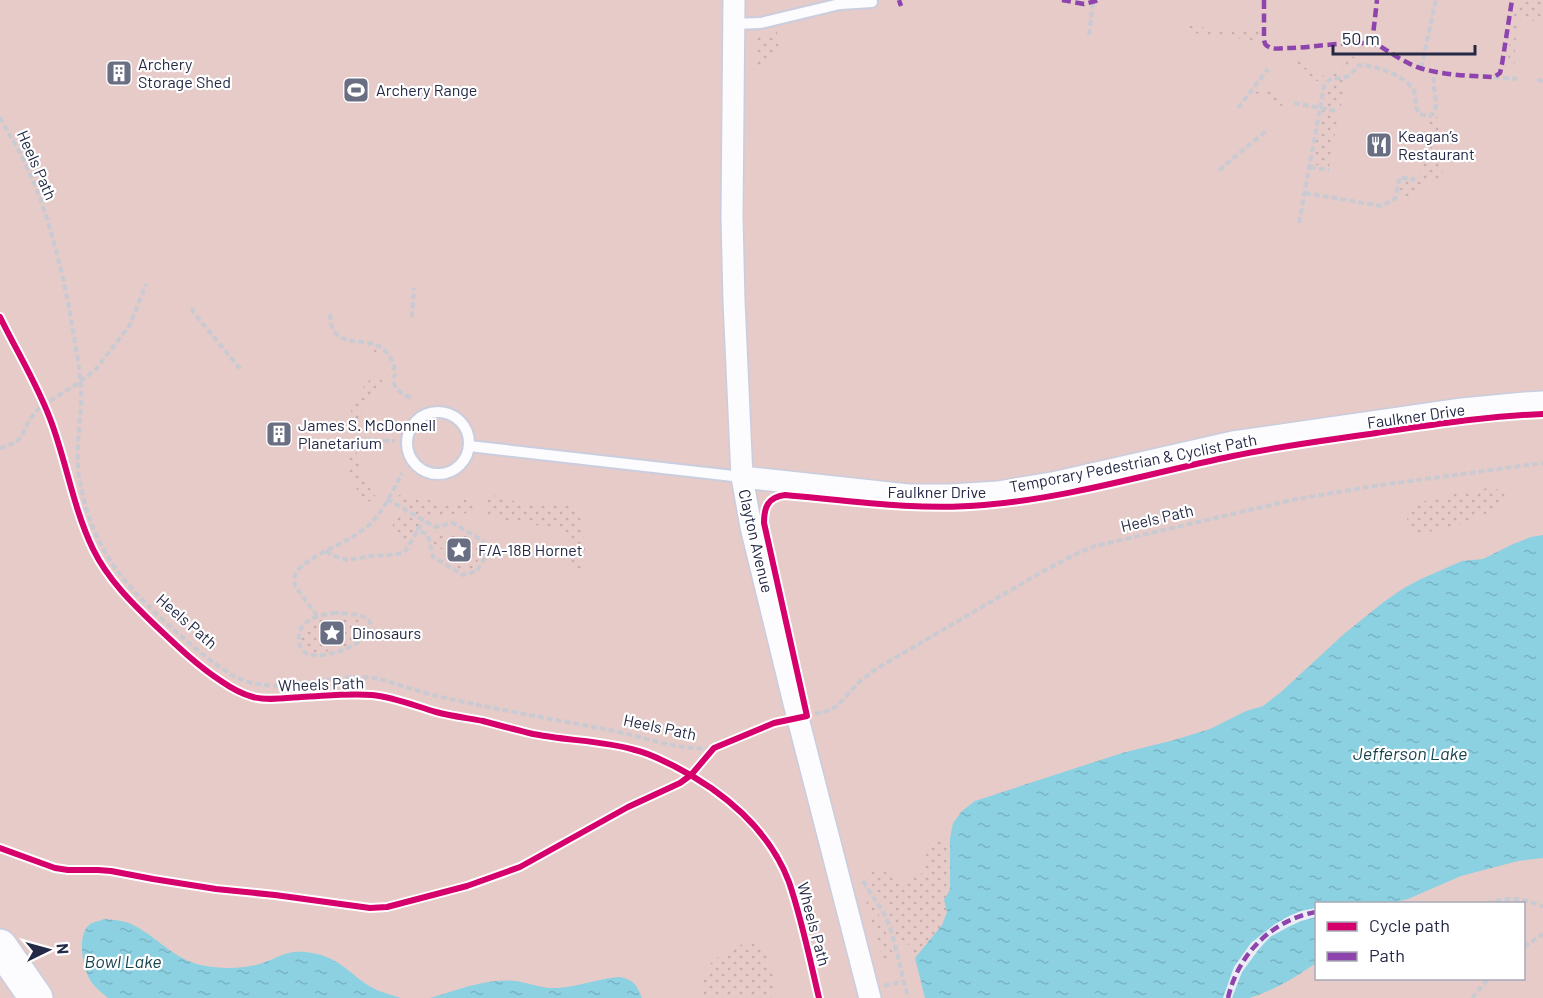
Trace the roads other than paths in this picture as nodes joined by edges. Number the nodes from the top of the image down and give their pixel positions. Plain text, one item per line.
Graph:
1 (734, 0) edge
2 (872, 2) dead end
3 (733, 24) junction
4 (1543, 402) edge
5 (470, 446) junction
6 (742, 477) junction
7 (0, 946) edge
8 (36, 998) edge
9 (870, 998) edge

1 - 3 street, Clayton Avenue
2 - 3 lane
3 - 6 street, Clayton Avenue
4 - 6 street, Faulkner Drive
5 - 5 lane
5 - 6 lane, Faulkner Drive
6 - 9 street, Clayton Avenue
7 - 8 highway

